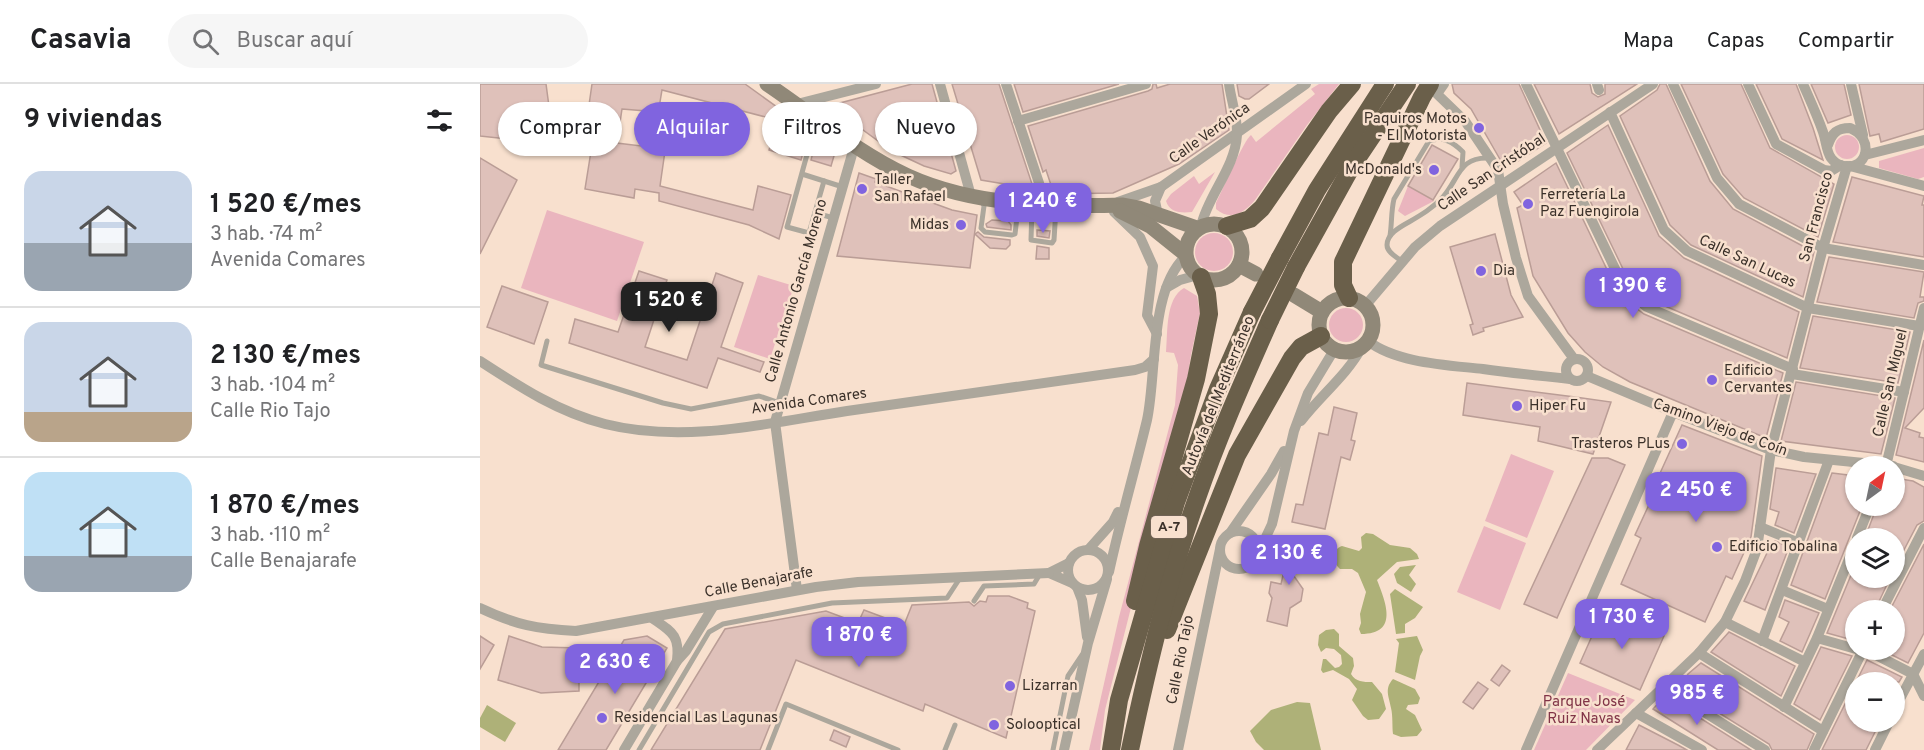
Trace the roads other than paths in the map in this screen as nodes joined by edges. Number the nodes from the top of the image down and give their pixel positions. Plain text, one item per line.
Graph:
1 (767, 84) edge
2 (876, 84) edge
3 (940, 84) edge
4 (1006, 84) edge
5 (1146, 84) edge
6 (1229, 84) edge
7 (1306, 84) edge
8 (1352, 84) edge
9 (1385, 84) edge
10 (1407, 84) edge
11 (1430, 84) edge
12 (1444, 84) edge
13 (1526, 84) edge
14 (1653, 84) edge
15 (1672, 84) edge
16 (1748, 84) edge
17 (1803, 84) edge
18 (1851, 84) edge
19 (793, 102) edge
20 (804, 102) edge
21 (1610, 112) junction
22 (1018, 121) junction
23 (1237, 134) junction
24 (1863, 135) junction
25 (1924, 140) edge
26 (1827, 145) junction
27 (1556, 148) junction
28 (863, 149) edge
29 (1865, 155) junction
30 (807, 156) edge
31 (852, 156) edge
32 (1490, 158) junction
33 (1846, 166) junction
34 (1461, 168) junction
35 (802, 174) junction
36 (824, 181) junction
37 (1924, 186) edge
38 (843, 187) junction
39 (1161, 187) junction
40 (1500, 187) junction
41 (976, 197) junction
42 (1026, 203) junction
43 (1052, 204) junction
44 (1106, 207) junction
45 (815, 213) junction
46 (1158, 215) junction
47 (834, 218) junction
48 (1227, 226) junction
49 (1199, 227) junction
50 (1390, 236) junction
51 (1823, 248) junction
52 (1186, 255) junction
53 (1403, 262) junction
54 (1239, 265) junction
55 (1924, 265) edge
56 (1256, 274) dead end
57 (1200, 276) junction
58 (1166, 288) junction
59 (1294, 295) dead end
60 (1349, 298) junction
61 (1365, 306) junction
62 (1808, 308) junction
63 (1924, 308) edge
64 (1322, 312) junction
65 (1919, 326) junction
66 (1157, 334) junction
67 (1321, 336) junction
68 (547, 341) dead end
69 (1365, 344) junction
70 (1334, 350) junction
71 (1154, 359) junction
72 (1574, 359) junction
73 (480, 361) edge
74 (1793, 372) junction
75 (1587, 376) junction
76 (1570, 379) junction
77 (1904, 392) junction
78 (780, 403) junction
79 (1673, 412) junction
80 (775, 422) junction
81 (1292, 436) junction
82 (1771, 450) junction
83 (1892, 456) edge
84 (1829, 460) junction
85 (1845, 462) edge
86 (1905, 470) edge
87 (1924, 476) edge
88 (1126, 496) junction
89 (1760, 527) junction
90 (1924, 528) edge
91 (1230, 533) junction
92 (1799, 543) junction
93 (1220, 549) junction
94 (1088, 550) junction
95 (1258, 554) junction
96 (1069, 563) junction
97 (1845, 567) edge
98 (1234, 568) junction
99 (1045, 573) junction
100 (1108, 576) junction
101 (961, 577) junction
102 (1213, 577) junction
103 (1074, 585) junction
104 (797, 590) junction
105 (1782, 590) junction
106 (1887, 600) edge
107 (974, 601) dead end
108 (713, 607) junction
109 (480, 608) edge
110 (1828, 609) junction
111 (652, 618) junction
112 (1725, 622) junction
113 (1817, 638) junction
114 (1762, 641) junction
115 (1087, 646) junction
116 (1845, 646) edge
117 (1699, 653) junction
118 (1924, 654) edge
119 (1855, 660) edge
120 (1886, 660) edge
121 (677, 661) junction
122 (1805, 662) junction
123 (1913, 674) junction
124 (1664, 687) junction
125 (1905, 689) edge
126 (1143, 690) junction
127 (1924, 696) edge
128 (1119, 700) junction
129 (1784, 707) junction
130 (1636, 713) junction
131 (955, 725) dead end
132 (1823, 731) junction
133 (1884, 732) edge
134 (624, 750) edge
135 (639, 750) edge
136 (768, 750) edge
137 (898, 750) edge
138 (945, 750) edge
139 (1053, 750) edge
140 (1064, 750) edge
141 (1111, 750) edge
142 (1130, 750) edge
143 (1178, 750) edge
144 (1526, 750) edge
145 (1598, 750) edge
146 (1702, 750) edge
147 (1765, 750) edge
148 (1814, 750) edge
149 (1875, 750) edge

1 - 19 street
2 - 20 street
3 - 41 street
4 - 22 street
5 - 22 street
6 - 23 street
7 - 23 street, Calle Verónica
8 - 48 highway
9 - 128 highway, Autovía del Mediterráneo / A-7, bridge
10 - 126 highway, Autovía del Mediterráneo / A-7, bridge
11 - 60 highway
12 - 32 street
13 - 27 street
14 - 21 street, Calle San Cristóbal
15 - 51 street
16 - 33 street
17 - 26 street
18 - 24 street
21 - 27 street, Calle San Cristóbal
21 - 62 street, Calle San Lucas
22 - 43 street
23 - 39 street, Calle Verónica
23 - 49 street
24 - 26 street
24 - 29 street
25 - 29 street
26 - 33 street
27 - 40 street, Calle San Cristóbal
27 - 74 street
28 - 41 street
29 - 33 street
30 - 35 lane
31 - 38 street, Calle Antonio García Moreno
32 - 34 lane
32 - 40 street
33 - 37 street
33 - 51 street, San Francisco
34 - 50 lane
34 - 50 lane
35 - 36 lane
35 - 45 lane
36 - 38 lane
36 - 45 lane
38 - 47 street, Calle Antonio García Moreno
39 - 44 street, Calle Verónica
39 - 46 street
40 - 53 street, Calle San Cristóbal
40 - 72 street
41 - 42 street
41 - 42 lane
42 - 43 street
42 - 43 lane
43 - 44 street
44 - 46 street
44 - 52 street
44 - 66 street
45 - 47 lane
46 - 49 street
47 - 78 street, Calle Antonio García Moreno
48 - 49 street
48 - 54 street
49 - 52 street
50 - 53 lane
51 - 55 street
51 - 62 street, San Francisco
52 - 57 street
52 - 58 street
53 - 61 street, Calle San Cristóbal
54 - 56 street
54 - 57 street
57 - 58 street
57 - 128 highway
58 - 66 street
59 - 64 street
60 - 61 street
60 - 64 street
61 - 69 street
62 - 65 street, Calle San Lucas
62 - 74 street, San Francisco
63 - 65 street, Calle San Miguel
64 - 67 street
65 - 77 street, Calle San Miguel
66 - 71 street
67 - 70 street
67 - 126 highway
68 - 78 lane
69 - 70 street
69 - 76 street
69 - 81 street
70 - 81 street
71 - 80 street, Avenida Comares
71 - 88 street
72 - 75 street
72 - 76 street
73 - 80 street, Avenida Comares
74 - 77 street
74 - 82 street, San Francisco
75 - 76 street
75 - 79 street, Camino Viejo de Coín
77 - 83 street, Calle San Miguel
78 - 80 street, Calle Antonio García Moreno
79 - 82 street, Camino Viejo de Coín
79 - 144 street
80 - 104 street, Calle Antonio García Moreno
81 - 91 street
81 - 95 street
82 - 84 street, Camino Viejo de Coín
82 - 89 street, San Francisco
84 - 85 street, Camino Viejo de Coín
84 - 92 street
86 - 87 street, Camino Viejo de Coín
88 - 94 street
88 - 100 street
89 - 92 street
89 - 112 street, San Francisco
90 - 106 street
91 - 93 street
91 - 95 street
92 - 105 street
93 - 98 street
93 - 102 street, Calle Rio Tajo
94 - 96 street
94 - 100 street
95 - 98 street
96 - 99 street, Calle Benajarafe
96 - 103 street
97 - 110 street
98 - 102 street
99 - 101 street, Calle Benajarafe
99 - 103 street, Calle Benajarafe
99 - 107 lane
100 - 103 street
100 - 115 street
101 - 104 street, Calle Benajarafe
101 - 135 lane
102 - 143 street, Calle Rio Tajo
103 - 115 street
104 - 108 street, Calle Benajarafe
105 - 110 street
105 - 114 street
108 - 111 street, Calle Benajarafe
108 - 121 street
109 - 111 street, Calle Benajarafe
110 - 113 street
111 - 121 street
112 - 114 street
112 - 117 street, San Francisco
113 - 116 street
113 - 122 street
114 - 122 street
115 - 139 lane
115 - 140 street
117 - 124 street, San Francisco
117 - 129 street
118 - 123 street
119 - 132 street
120 - 123 street
121 - 134 street
122 - 129 street
123 - 125 street
123 - 127 street
124 - 130 street, San Francisco
124 - 147 street
126 - 142 highway, Autovía del Mediterráneo / A-7
128 - 141 highway, Autovía del Mediterráneo / A-7
129 - 132 street
130 - 145 street, San Francisco
130 - 146 street
131 - 138 lane
132 - 148 street
133 - 149 street
136 - 137 lane

